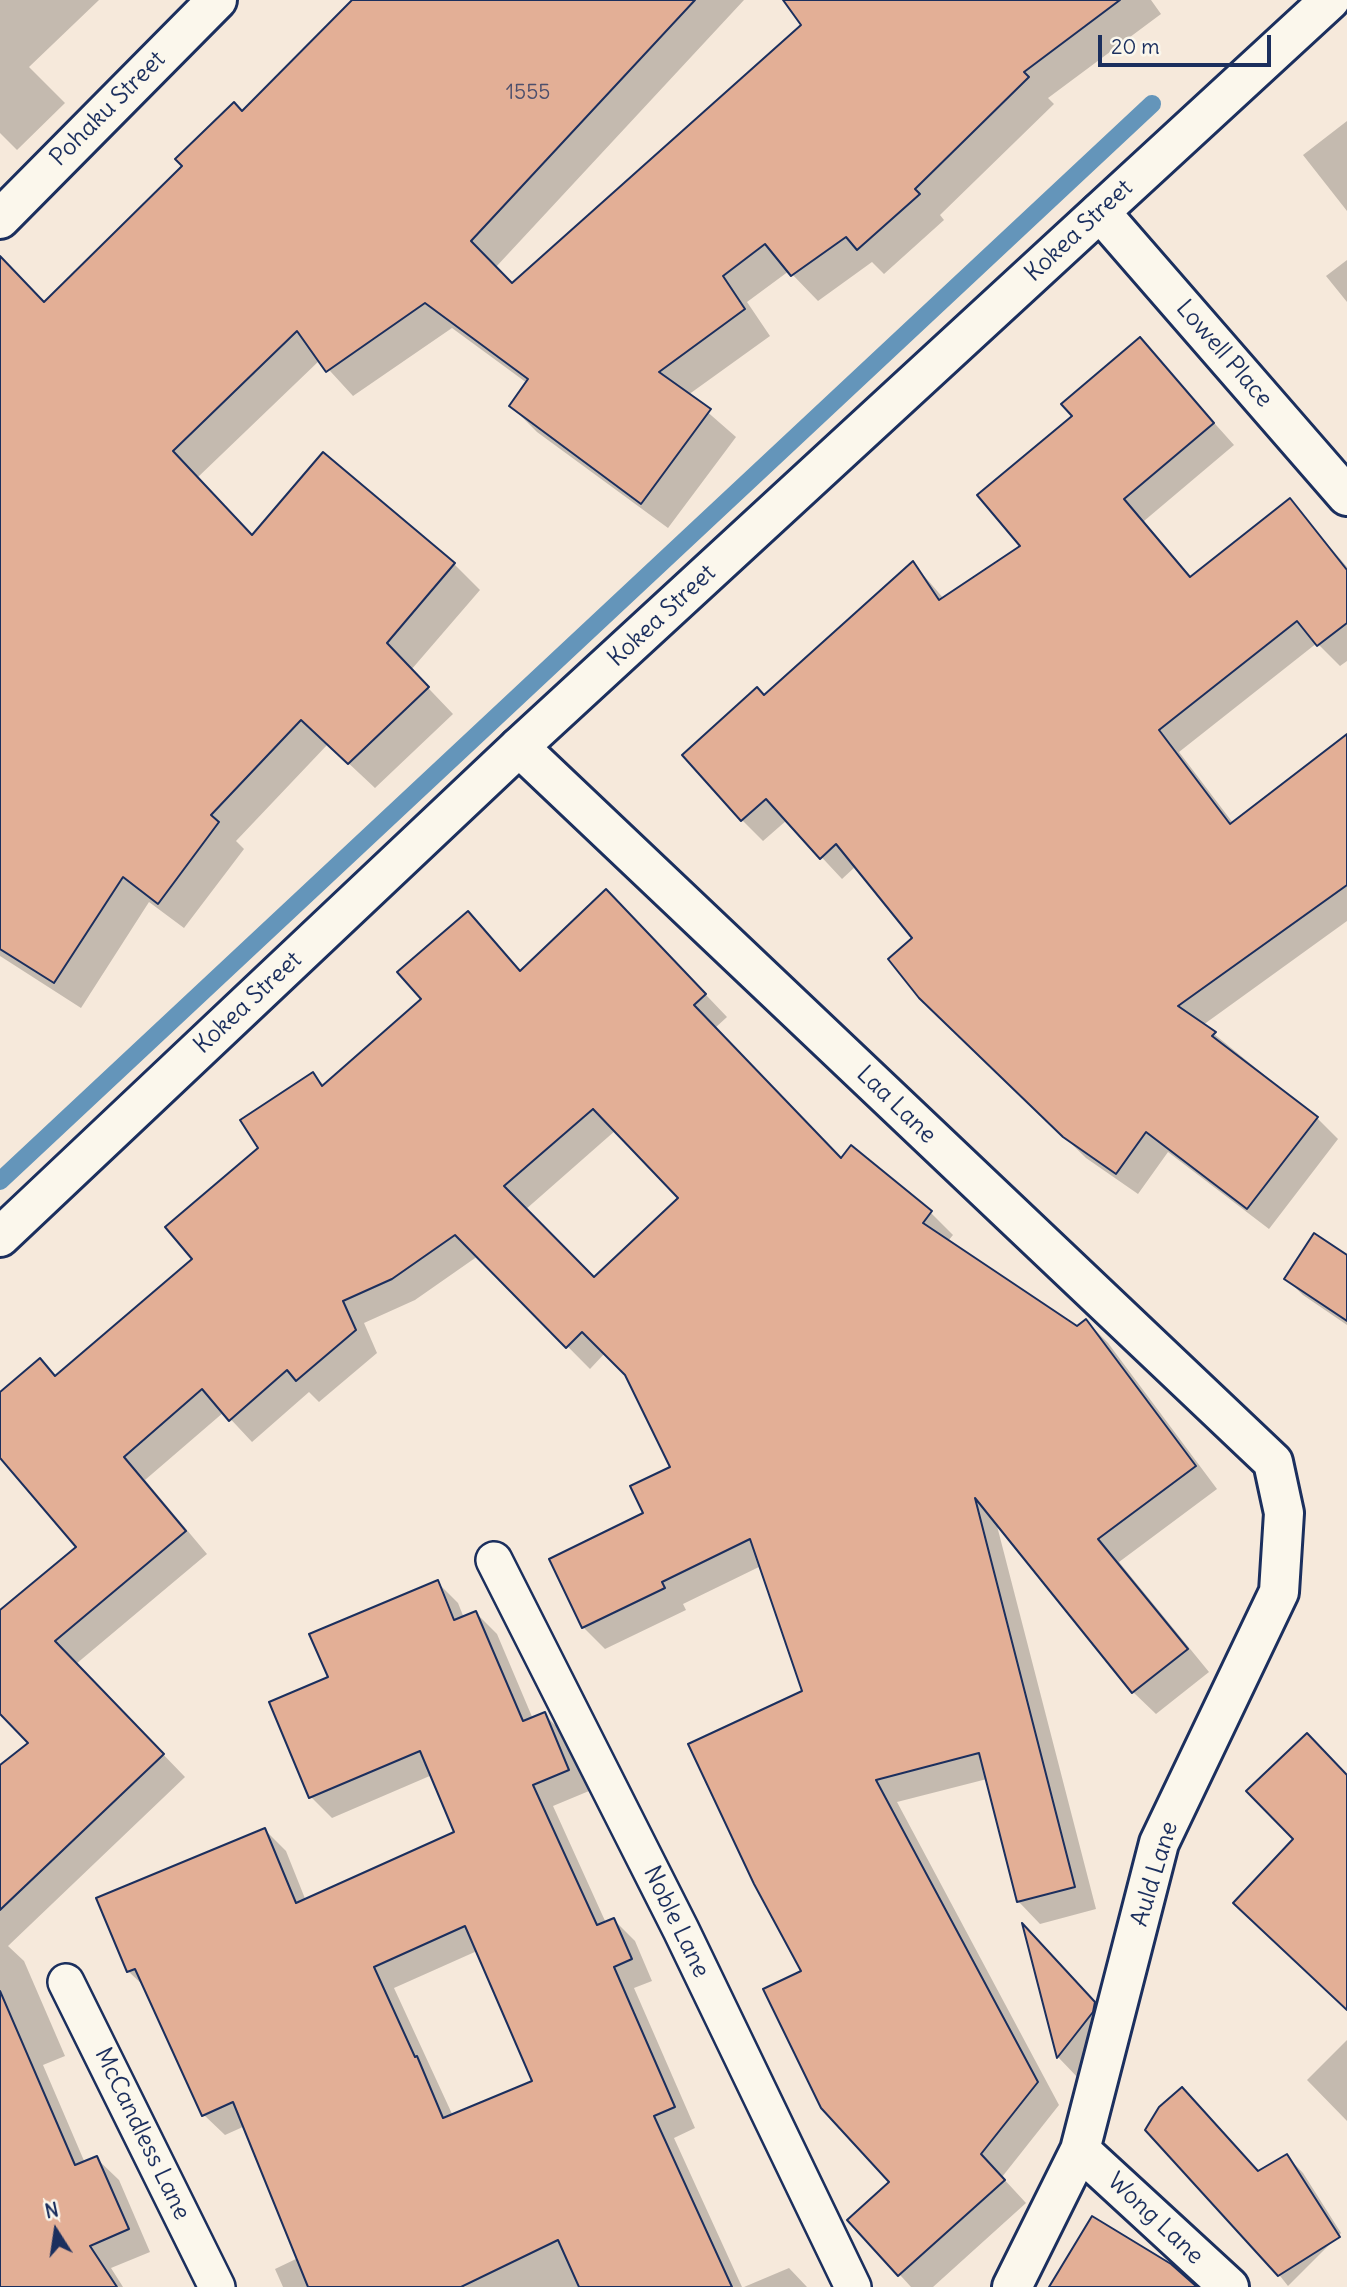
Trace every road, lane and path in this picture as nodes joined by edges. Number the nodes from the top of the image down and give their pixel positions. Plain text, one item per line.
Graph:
1 (217, 0) edge
2 (1330, 0) edge
3 (1100, 212) junction
4 (0, 219) edge
5 (1347, 496) edge
6 (519, 747) junction
7 (0, 1237) edge
8 (1273, 1462) joint
9 (494, 1559) dead end
10 (66, 1982) dead end
11 (1080, 2150) junction
12 (217, 2287) edge
13 (853, 2287) edge
14 (1012, 2287) edge
15 (1229, 2287) edge

1 - 4 street, Pohaku Street
2 - 3 street, Kokea Street
3 - 5 street, Lowell Place
3 - 6 street, Kokea Street
6 - 7 street, Kokea Street
6 - 8 street, Laa Lane
8 - 11 street, Auld Lane
9 - 13 lane, Noble Lane
10 - 12 lane, McCandless Lane
11 - 14 street, Auld Lane
11 - 15 street, Wong Lane

